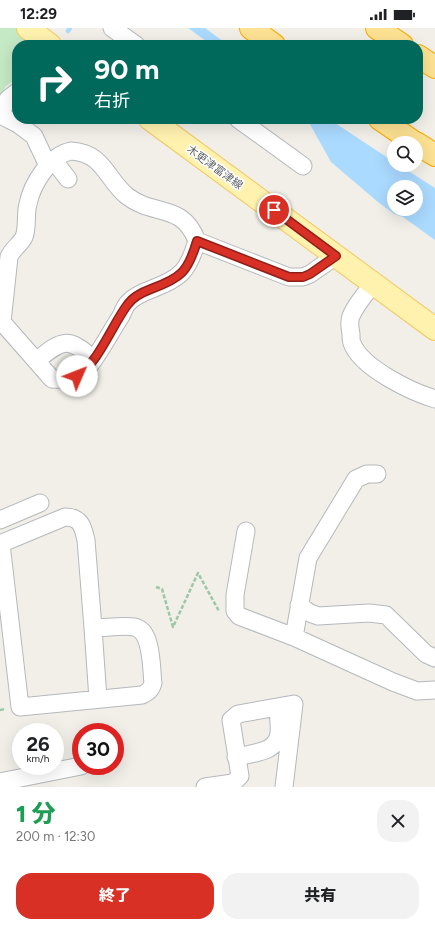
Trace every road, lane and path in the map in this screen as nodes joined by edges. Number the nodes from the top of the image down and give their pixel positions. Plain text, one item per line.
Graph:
1 (28, 28) edge
2 (112, 28) edge
3 (251, 28) edge
4 (377, 28) edge
5 (44, 40) edge
6 (129, 40) edge
7 (267, 40) edge
8 (395, 40) edge
9 (423, 59) edge
10 (435, 67) edge
11 (12, 96) edge
12 (0, 114) edge
13 (12, 121) edge
14 (17, 124) edge
15 (157, 124) edge
16 (245, 124) edge
17 (388, 124) edge
18 (406, 136) edge
19 (423, 148) edge
20 (435, 156) edge
21 (50, 164) junction
22 (303, 166) dead end
23 (68, 179) dead end
24 (197, 241) junction
25 (336, 256) junction
26 (3, 276) edge
27 (374, 284) junction
28 (435, 329) edge
29 (94, 359) junction
30 (36, 360) junction
31 (435, 399) edge
32 (378, 474) dead end
33 (40, 503) dead end
34 (0, 520) edge
35 (246, 531) dead end
36 (0, 544) edge
37 (156, 587) dead end
38 (299, 605) junction
39 (235, 611) junction
40 (93, 628) junction
41 (294, 637) junction
42 (435, 658) edge
43 (435, 690) edge
44 (98, 699) junction
45 (278, 707) junction
46 (236, 757) junction
47 (72, 768) edge
48 (0, 782) edge
49 (205, 787) edge
50 (284, 787) edge

1 - 5 main road
2 - 6 street
3 - 7 highway
4 - 8 highway
9 - 10 highway
11 - 12 street
12 - 13 street
14 - 21 street
15 - 25 main road, 木更津富津線
16 - 22 street
17 - 18 highway
19 - 20 highway
21 - 23 street
21 - 24 street
21 - 26 street
24 - 25 street
24 - 29 street
25 - 27 main road, 木更津富津線
26 - 30 street
27 - 28 main road, 木更津富津線
27 - 31 street
29 - 30 street
29 - 30 street
32 - 38 street
33 - 34 street
35 - 39 street
36 - 40 street
36 - 44 street
37 - 39 path
38 - 41 street
38 - 42 street
39 - 41 street
40 - 44 street
40 - 44 street
41 - 43 street
45 - 46 street
45 - 46 street
45 - 50 street
46 - 49 street
47 - 48 street

